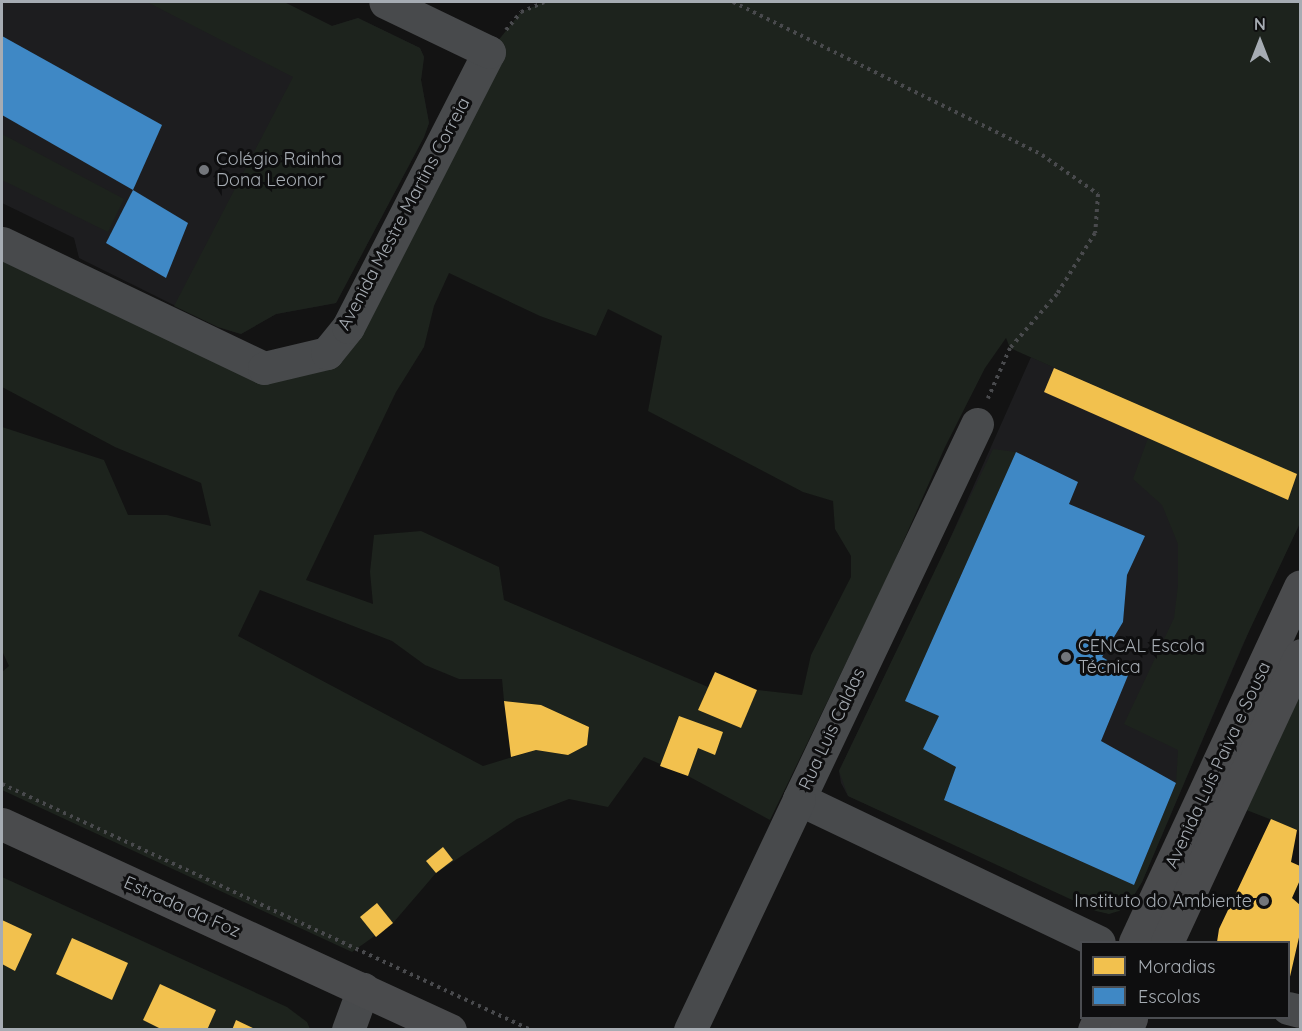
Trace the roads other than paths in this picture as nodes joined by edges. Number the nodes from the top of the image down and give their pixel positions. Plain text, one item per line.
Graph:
1 (385, 2) edge
2 (2, 243) edge
3 (976, 424) road end
4 (1300, 586) edge
5 (1299, 661) edge
6 (799, 800) junction
7 (2, 824) edge
8 (1097, 941) edge
9 (1135, 941) edge
10 (1167, 941) edge
11 (363, 989) junction
12 (348, 1029) edge
13 (450, 1029) edge
14 (690, 1029) edge

1 - 2 street, Avenida Mestre Martins Correia
3 - 6 street, Rua Luis Caldas
4 - 9 main road, Avenida Luís Paiva e Sousa
5 - 10 main road, Avenida Luís Paiva e Sousa
6 - 8 street, Rua Luis Caldas
6 - 14 street
7 - 11 main road, Estrada da Foz
11 - 12 street
11 - 13 main road, Estrada da Foz

